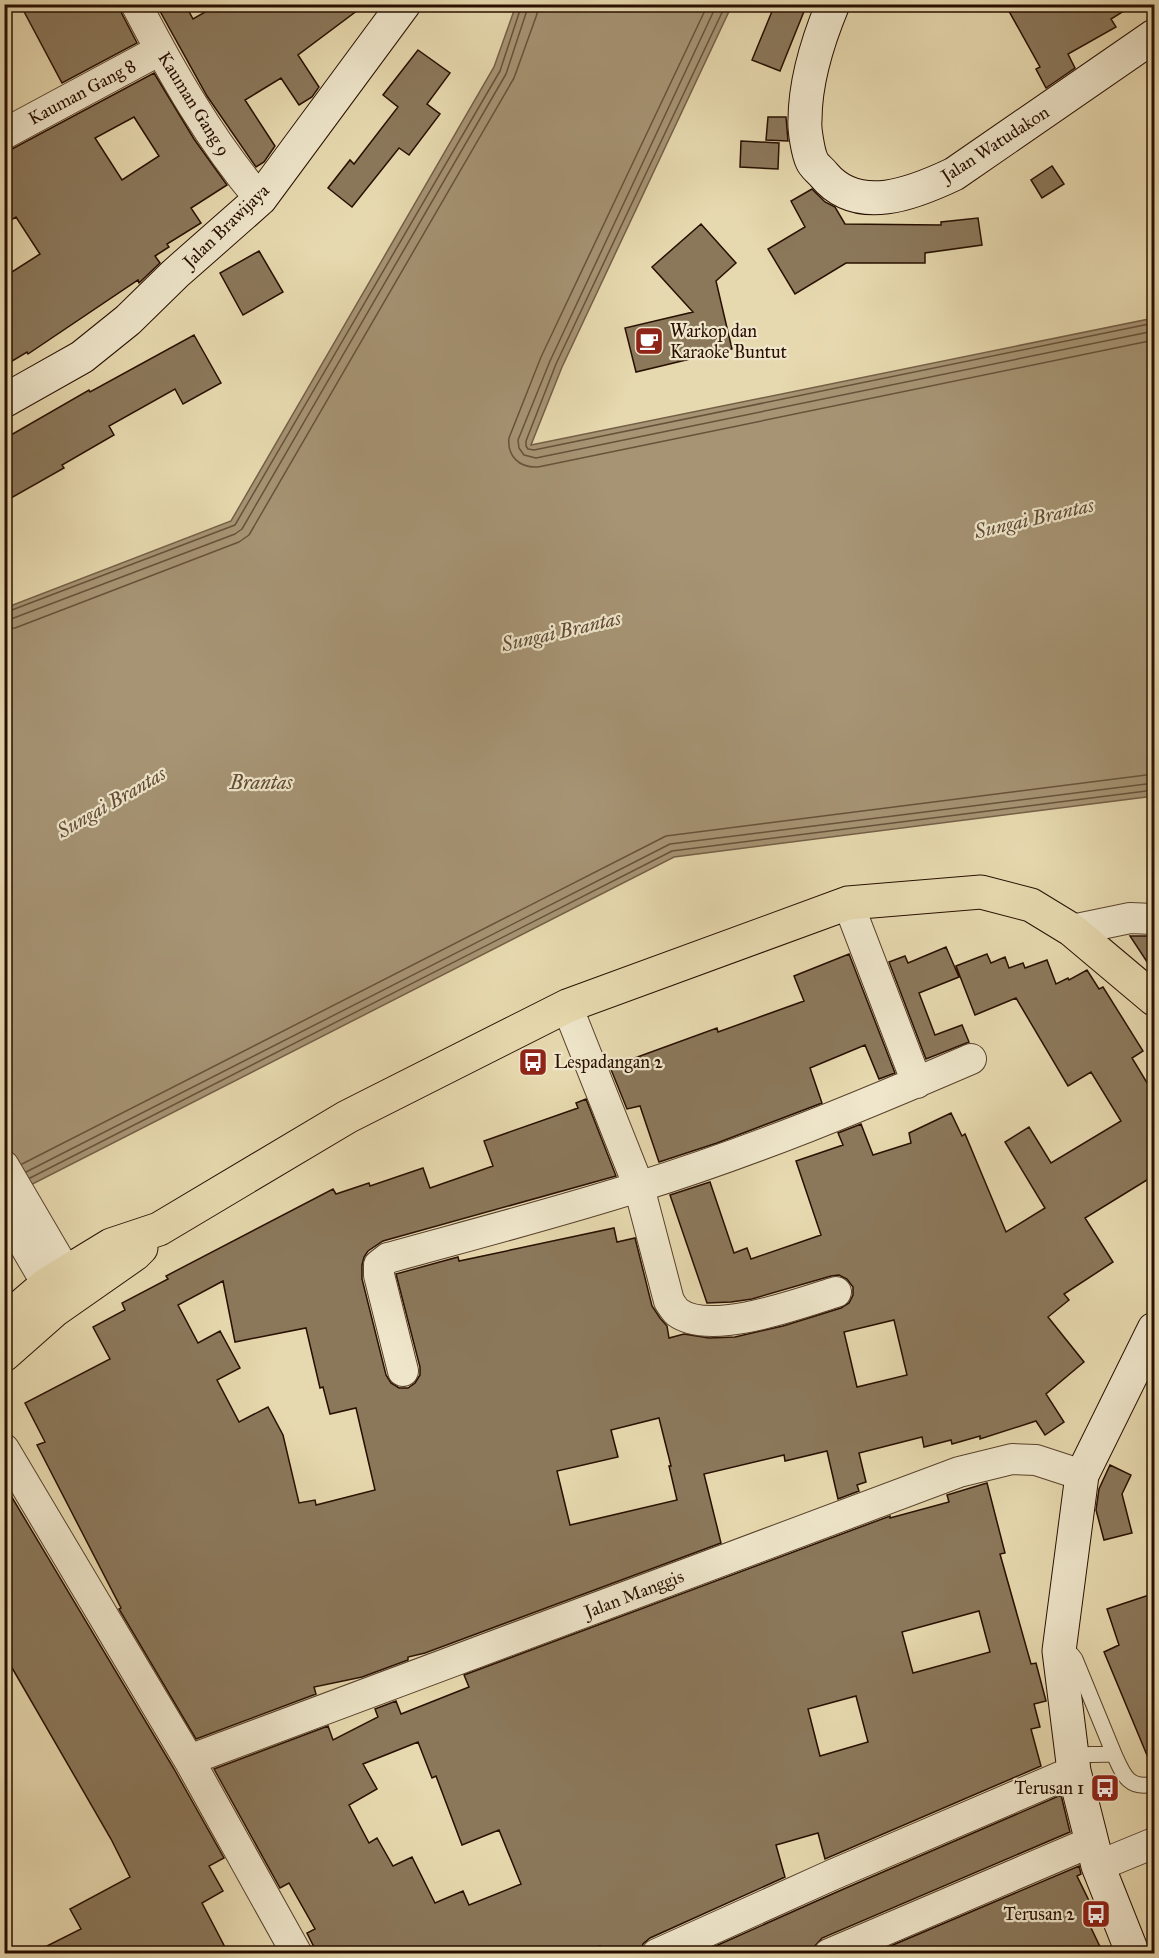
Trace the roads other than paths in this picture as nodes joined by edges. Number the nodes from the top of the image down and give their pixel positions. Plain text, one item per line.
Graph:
1 (136, 4) edge
2 (404, 4) edge
3 (833, 4) edge
4 (1155, 36) edge
5 (160, 50) junction
6 (4, 134) edge
7 (260, 199) junction
8 (4, 401) edge
9 (848, 903) junction
10 (1155, 919) edge
11 (1072, 930) junction
12 (1155, 999) edge
13 (567, 1006) junction
14 (970, 1059) dead end
15 (917, 1083) junction
16 (4, 1166) edge
17 (639, 1187) junction
18 (4, 1210) edge
19 (159, 1229) junction
20 (52, 1269) junction
21 (837, 1292) dead end
22 (4, 1321) edge
23 (1155, 1329) edge
24 (4, 1355) edge
25 (403, 1371) dead end
26 (4, 1449) edge
27 (1082, 1475) junction
28 (1059, 1651) junction
29 (1114, 1754) junction
30 (189, 1760) junction
31 (1073, 1763) junction
32 (1155, 1784) edge
33 (1155, 1843) edge
34 (1094, 1854) junction
35 (297, 1953) edge
36 (657, 1953) edge
37 (829, 1953) edge
38 (1133, 1953) edge

1 - 5 street, Kauman Gang 9
2 - 7 main road, Jalan Brawijaya
3 - 4 main road, Jalan Watudakon
5 - 6 street, Kauman Gang 8
5 - 7 street, Kauman Gang 9
7 - 8 main road, Jalan Brawijaya
9 - 11 main road
9 - 13 main road
9 - 15 street
10 - 11 street
11 - 12 main road
13 - 17 street
13 - 19 main road
14 - 15 street
15 - 17 street
16 - 20 street
17 - 21 street
17 - 25 street
18 - 20 street
19 - 20 main road
19 - 24 main road
20 - 22 main road
23 - 27 main road
26 - 30 street
27 - 28 main road
27 - 30 street, Jalan Manggis
28 - 29 lane
28 - 31 main road
29 - 31 lane
29 - 32 lane
30 - 35 street
31 - 34 main road
31 - 36 street
33 - 34 street
34 - 37 street
34 - 38 main road

